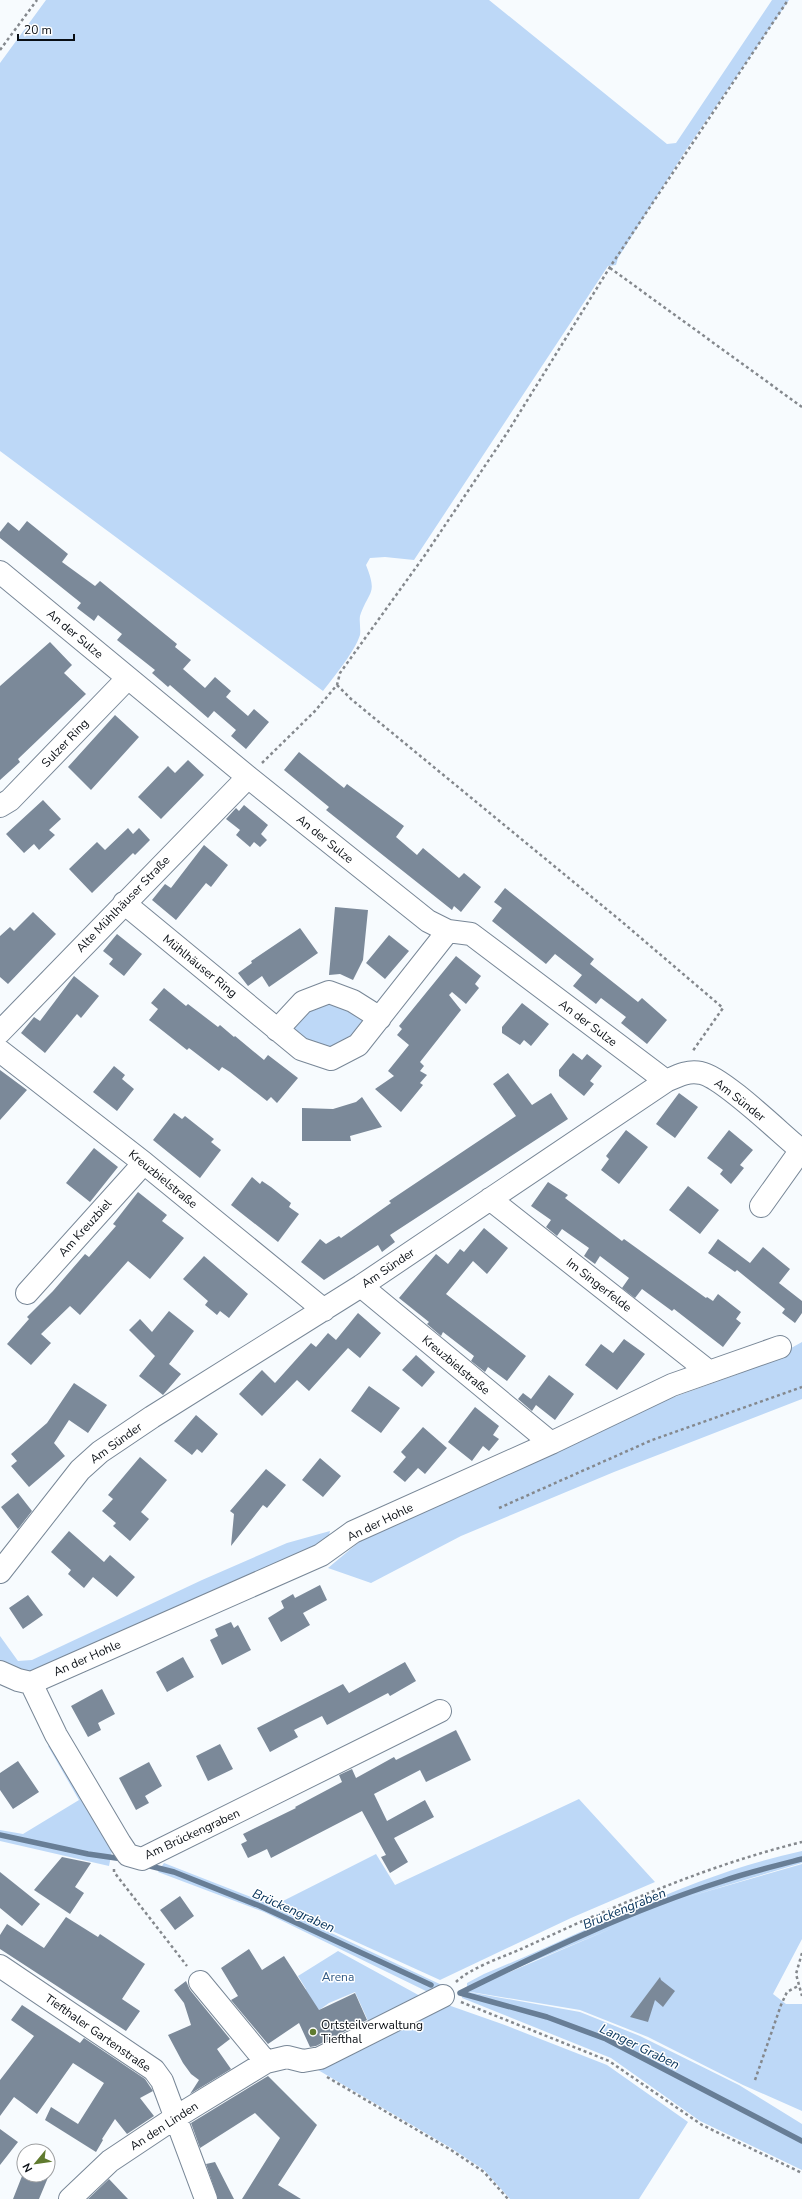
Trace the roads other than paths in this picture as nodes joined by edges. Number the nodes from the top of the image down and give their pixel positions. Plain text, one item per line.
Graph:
1 (0, 572) edge
2 (128, 678) junction
3 (248, 777) junction
4 (0, 806) edge
5 (124, 903) junction
6 (448, 931) junction
7 (380, 1018) junction
8 (277, 1030) junction
9 (0, 1032) edge
10 (0, 1051) edge
11 (674, 1078) junction
12 (801, 1151) edge
13 (144, 1163) junction
14 (490, 1199) junction
15 (761, 1206) dead end
16 (361, 1286) junction
17 (27, 1293) dead end
18 (324, 1310) junction
19 (780, 1348) dead end
20 (708, 1371) junction
21 (551, 1443) junction
22 (0, 1572) edge
23 (0, 1672) edge
24 (31, 1683) junction
25 (440, 1711) dead end
26 (0, 1966) edge
27 (200, 1982) road end
28 (443, 1996) road end
29 (266, 2062) junction
30 (176, 2117) junction
31 (70, 2199) edge
32 (206, 2199) edge

1 - 2 street, An der Sulze
2 - 3 street, An der Sulze
2 - 4 street, Sulzer Ring
3 - 5 street, Alte Mühlhäuser Straße
3 - 6 street, An der Sulze
5 - 8 street, Mühlhäuser Ring
5 - 9 street, Alte Mühlhäuser Straße
6 - 7 street, Mühlhäuser Ring
6 - 11 street, An der Sulze
7 - 8 street
7 - 8 street, Mühlhäuser Ring
10 - 13 street, Kreuzbielstraße
11 - 12 street, Am Sünder
11 - 14 street, Am Sünder
12 - 15 street, Am Sünder
13 - 17 street, Am Kreuzbiel
13 - 18 street, Kreuzbielstraße
14 - 16 street, Am Sünder
14 - 20 street, Im Singerfelde
16 - 18 street, Am Sünder
16 - 21 street, Kreuzbielstraße
18 - 22 street, Am Sünder
19 - 20 street, An der Hohle
20 - 21 street, An der Hohle
21 - 24 street, An der Hohle
23 - 24 street
24 - 25 street, Am Brückengraben
26 - 30 street, Tiefthaler Gartenstraße
27 - 29 street
28 - 29 street, An den Linden
29 - 30 street, An den Linden
30 - 31 street, An den Linden
30 - 32 street, Tiefthaler Gartenstraße

